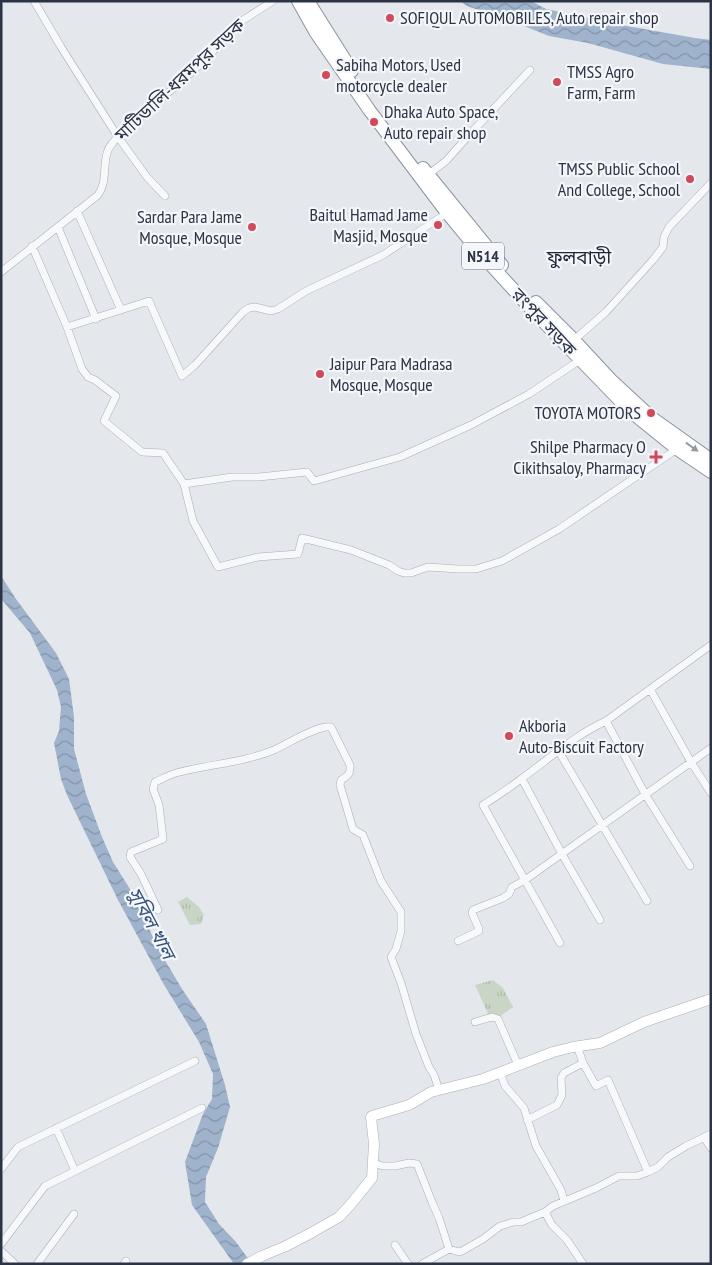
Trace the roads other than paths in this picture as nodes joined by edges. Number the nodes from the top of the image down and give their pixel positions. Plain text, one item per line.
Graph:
1 (34, 1) edge
2 (273, 1) edge
3 (298, 1) edge
4 (308, 1) edge
5 (530, 70) dead end
6 (118, 136) junction
7 (428, 174) junction
8 (711, 184) edge
9 (165, 196) dead end
10 (76, 212) junction
11 (447, 213) junction
12 (58, 227) junction
13 (32, 246) junction
14 (1, 272) edge
15 (121, 310) junction
16 (96, 319) junction
17 (67, 327) junction
18 (574, 340) junction
19 (580, 360) junction
20 (677, 449) junction
21 (711, 460) edge
22 (711, 472) edge
23 (184, 484) junction
24 (711, 645) edge
25 (650, 689) junction
26 (606, 721) junction
27 (711, 748) edge
28 (558, 750) junction
29 (691, 762) junction
30 (522, 779) junction
31 (711, 793) edge
32 (646, 794) junction
33 (602, 825) junction
34 (562, 854) junction
35 (690, 866) dead end
36 (525, 880) junction
37 (647, 901) dead end
38 (158, 910) dead end
39 (600, 920) dead end
40 (458, 941) dead end
41 (560, 943) dead end
42 (711, 998) edge
43 (474, 1022) dead end
44 (578, 1046) junction
45 (195, 1061) dead end
46 (583, 1063) junction
47 (518, 1066) junction
48 (500, 1072) junction
49 (439, 1090) junction
50 (202, 1108) dead end
51 (527, 1120) junction
52 (56, 1128) junction
53 (707, 1136) edge
54 (711, 1148) edge
55 (373, 1163) junction
56 (1, 1169) edge
57 (75, 1170) junction
58 (648, 1172) junction
59 (564, 1201) junction
60 (545, 1212) junction
61 (74, 1214) dead end
62 (1, 1244) edge
63 (395, 1245) dead end
64 (449, 1249) junction
65 (1, 1251) edge
66 (15, 1264) edge
67 (37, 1264) edge
68 (247, 1264) edge
69 (408, 1264) edge
70 (422, 1264) edge
71 (583, 1264) edge

1 - 6 street
2 - 6 street, মাটিডালি-ধরমপুর সড়ক
3 - 11 highway, রংপুর সড়ক / N514
4 - 7 highway, রংপুর সড়ক / N514
5 - 7 street
6 - 9 street
6 - 10 street, মাটিডালি-ধরমপুর সড়ক
7 - 18 highway, রংপুর সড়ক / N514
8 - 18 street
10 - 12 street, মাটিডালি-ধরমপুর সড়ক
10 - 15 street
11 - 15 street
11 - 19 highway, রংপুর সড়ক / N514
12 - 13 street, মাটিডালি-ধরমপুর সড়ক
12 - 16 street
13 - 14 street, মাটিডালি-ধরমপুর সড়ক
13 - 17 street
15 - 16 street
16 - 17 street
17 - 23 street
18 -> 21 highway, রংপুর সড়ক / N514
19 - 20 highway, রংপুর সড়ক / N514
19 - 23 street
20 - 22 highway, রংপুর সড়ক / N514
20 - 23 street
24 - 25 street
25 - 26 street
25 - 29 street
26 - 28 street
26 - 32 street
27 - 29 street
28 - 30 street
28 - 33 street
29 - 31 street
29 - 32 street
30 - 34 street
30 - 36 street
32 - 33 street
32 - 35 street
33 - 34 street
33 - 37 street
34 - 36 street
34 - 39 street
36 - 40 street
36 - 41 street
38 - 49 street
42 - 44 street
43 - 47 street
44 - 46 street
44 - 47 street
45 - 52 street
46 - 51 street
46 - 58 street
47 - 48 street
48 - 49 street
48 - 51 street
49 - 55 street
50 - 57 street
51 - 59 street
52 - 56 street
52 - 57 street
53 - 54 street
53 - 58 street
55 - 64 street
55 - 68 street
57 - 62 street
58 - 59 street
59 - 60 street
60 - 64 street
60 - 71 street
61 - 67 street
63 - 69 street
64 - 70 street
65 - 66 street

